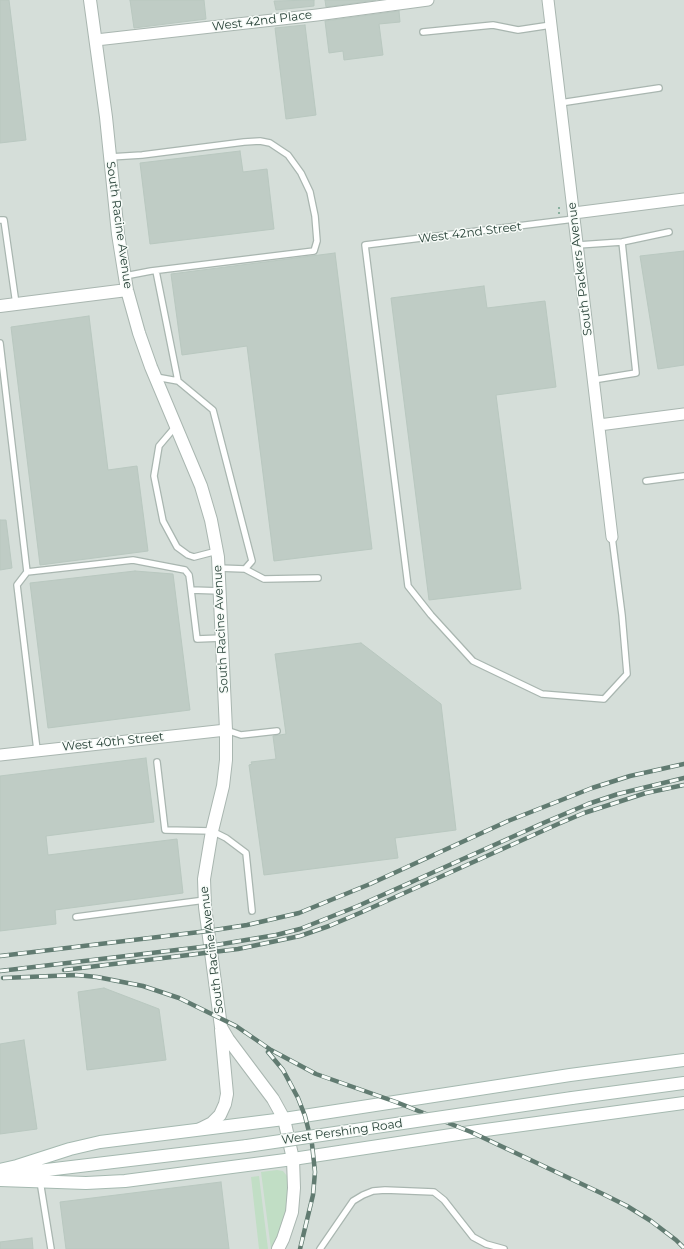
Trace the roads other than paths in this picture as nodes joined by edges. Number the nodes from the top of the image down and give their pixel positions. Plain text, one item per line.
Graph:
1 (90, 0) edge
2 (428, 0) edge
3 (548, 0) edge
4 (551, 25) junction
5 (423, 32) dead end
6 (96, 40) junction
7 (658, 88) dead end
8 (560, 103) junction
9 (110, 158) junction
10 (684, 199) edge
11 (574, 216) junction
12 (0, 220) edge
13 (669, 232) dead end
14 (622, 242) junction
15 (578, 245) junction
16 (156, 270) junction
17 (124, 276) junction
18 (127, 290) junction
19 (16, 304) junction
20 (0, 306) edge
21 (0, 343) edge
22 (156, 377) junction
23 (594, 380) junction
24 (178, 381) junction
25 (684, 414) edge
26 (599, 425) junction
27 (176, 426) junction
28 (684, 476) edge
29 (646, 481) dead end
30 (612, 537) joint
31 (217, 551) junction
32 (218, 568) junction
33 (245, 569) junction
34 (28, 572) junction
35 (318, 578) dead end
36 (191, 590) junction
37 (220, 591) junction
38 (222, 638) junction
39 (226, 730) junction
40 (277, 731) dead end
41 (37, 750) junction
42 (0, 755) edge
43 (157, 762) dead end
44 (212, 832) junction
45 (205, 900) junction
46 (252, 911) dead end
47 (76, 917) dead end
48 (221, 1027) junction
49 (684, 1060) edge
50 (684, 1083) edge
51 (684, 1103) edge
52 (284, 1119) junction
53 (198, 1130) junction
54 (293, 1159) junction
55 (0, 1170) edge
56 (0, 1175) edge
57 (0, 1180) edge
58 (40, 1181) junction
59 (51, 1249) edge
60 (278, 1249) edge
61 (320, 1249) edge
62 (504, 1249) edge

1 - 6 main road, South Racine Avenue
2 - 6 street, West 42nd Place
3 - 4 street, South Packers Avenue
4 - 5 lane
4 - 8 street, South Packers Avenue
6 - 9 main road, South Racine Avenue
7 - 8 lane
8 - 11 street, South Packers Avenue
9 - 16 lane
9 - 17 main road, South Racine Avenue
10 - 11 street, West 42nd Street
11 - 15 street, South Packers Avenue
11 - 30 lane, West 42nd Street
12 - 19 lane
13 - 14 lane
14 - 15 lane
14 - 23 lane
15 - 23 street, South Packers Avenue
16 - 17 lane
16 - 24 lane
17 - 18 main road, South Racine Avenue
18 - 19 main road
18 - 22 main road, South Racine Avenue
19 - 20 main road
21 - 34 lane
22 - 24 lane
22 - 27 main road, South Racine Avenue
23 - 26 street, South Packers Avenue
24 - 33 lane
25 - 26 street
26 - 30 street, South Packers Avenue
27 - 31 main road, South Racine Avenue
27 - 31 lane
28 - 29 lane
31 - 32 main road, South Racine Avenue
32 - 33 lane
32 - 37 main road, South Racine Avenue
33 - 35 lane
34 - 36 lane
34 - 41 lane
36 - 37 lane
36 - 38 lane
37 - 38 main road, South Racine Avenue
38 - 39 main road, South Racine Avenue
39 - 40 lane
39 - 41 street, West 40th Street
39 - 44 main road, South Racine Avenue
41 - 42 street, West 40th Street
43 - 44 lane
44 - 45 main road, South Racine Avenue
44 - 46 lane
45 - 47 lane
45 - 48 main road, South Racine Avenue
48 - 52 main road, South Racine Avenue
48 - 53 main road
49 - 52 main road
50 - 56 main road, West Pershing Road, bridge
51 - 54 main road
52 - 53 main road
52 - 54 main road, South Racine Avenue
53 - 55 main road
54 - 58 main road
54 - 60 main road, South Racine Avenue
57 - 58 main road
58 - 59 lane
61 - 62 lane

